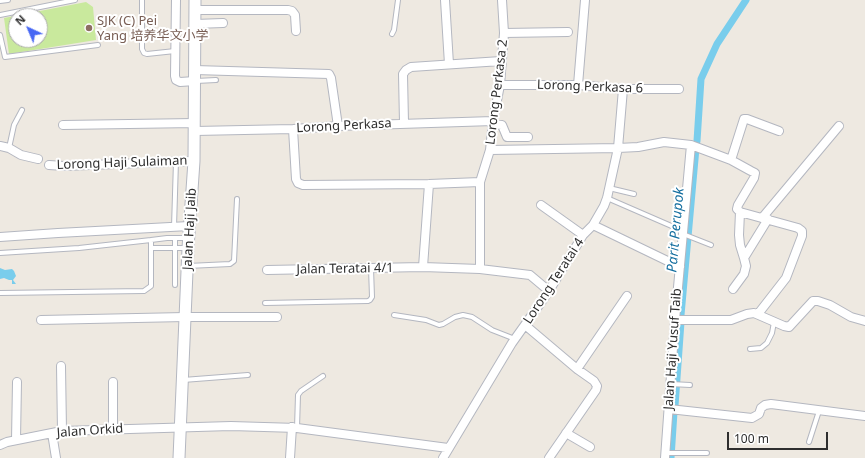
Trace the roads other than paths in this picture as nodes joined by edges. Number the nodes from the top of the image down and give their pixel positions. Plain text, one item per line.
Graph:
1 (8, 0) edge
2 (75, 0) edge
3 (142, 0) edge
4 (176, 0) edge
5 (398, 0) edge
6 (445, 0) edge
7 (502, 0) edge
8 (585, 0) edge
9 (0, 1) edge
10 (195, 5) edge
11 (0, 15) edge
12 (223, 23) dead end
13 (195, 24) junction
14 (296, 31) dead end
15 (568, 32) dead end
16 (504, 33) junction
17 (392, 34) dead end
18 (0, 35) edge
19 (98, 45) dead end
20 (175, 51) junction
21 (501, 61) junction
22 (449, 64) junction
23 (195, 75) junction
24 (216, 80) dead end
25 (500, 85) junction
26 (578, 85) junction
27 (623, 89) junction
28 (679, 89) dead end
29 (22, 110) dead end
30 (493, 122) junction
31 (404, 123) junction
32 (63, 125) dead end
33 (338, 126) junction
34 (840, 126) dead end
35 (195, 127) junction
36 (293, 129) junction
37 (779, 131) dead end
38 (528, 137) dead end
39 (691, 144) junction
40 (0, 146) edge
41 (8, 148) junction
42 (618, 148) junction
43 (490, 150) junction
44 (38, 159) dead end
45 (731, 160) junction
46 (176, 161) junction
47 (194, 161) junction
48 (49, 165) dead end
49 (480, 182) junction
50 (429, 184) junction
51 (609, 188) junction
52 (634, 194) dead end
53 (607, 198) junction
54 (237, 199) dead end
55 (742, 199) junction
56 (541, 205) dead end
57 (740, 212) junction
58 (752, 216) junction
59 (765, 219) junction
60 (593, 225) junction
61 (189, 226) junction
62 (174, 227) junction
63 (685, 234) junction
64 (583, 235) junction
65 (0, 237) edge
66 (175, 238) junction
67 (151, 240) junction
68 (188, 243) junction
69 (711, 246) dead end
70 (151, 248) junction
71 (175, 248) junction
72 (0, 253) edge
73 (744, 258) junction
74 (187, 266) junction
75 (422, 267) junction
76 (680, 267) junction
77 (372, 268) junction
78 (480, 269) junction
79 (267, 270) dead end
80 (175, 285) dead end
81 (733, 289) dead end
82 (549, 290) junction
83 (0, 293) edge
84 (627, 296) dead end
85 (265, 303) dead end
86 (758, 314) junction
87 (394, 315) dead end
88 (185, 317) junction
89 (277, 317) dead end
90 (41, 320) dead end
91 (675, 320) junction
92 (774, 321) junction
93 (865, 321) edge
94 (525, 325) junction
95 (515, 340) junction
96 (750, 349) dead end
97 (61, 366) dead end
98 (577, 369) junction
99 (248, 375) dead end
100 (324, 376) dead end
101 (183, 380) junction
102 (17, 382) dead end
103 (113, 382) dead end
104 (674, 384) junction
105 (690, 385) dead end
106 (669, 409) junction
107 (820, 410) junction
108 (865, 416) edge
109 (181, 427) junction
110 (113, 428) junction
111 (295, 428) junction
112 (62, 431) junction
113 (52, 433) junction
114 (566, 433) junction
115 (16, 440) junction
116 (809, 442) dead end
117 (0, 445) edge
118 (590, 447) dead end
119 (448, 448) junction
120 (707, 453) dead end
121 (668, 454) edge
122 (56, 458) edge
123 (179, 458) edge
124 (290, 458) edge
125 (443, 458) edge
126 (549, 458) edge

1 - 9 lane
2 - 11 lane
3 - 20 lane
4 - 20 street
5 - 17 lane
6 - 22 street
7 - 16 street, Lorong Perkasa 2
8 - 26 street
10 - 13 street, Jalan Haji Jaib
10 - 14 street
12 - 13 street
13 - 23 street, Jalan Haji Jaib
15 - 16 street
16 - 21 street, Lorong Perkasa 2
18 - 19 lane
20 - 23 street
21 - 22 street
21 - 25 street, Lorong Perkasa 2
22 - 31 street
23 - 24 lane
23 - 33 street
23 - 35 street, Jalan Haji Jaib
25 - 26 street, Lorong Perkasa 6
25 - 30 street, Lorong Perkasa 2
26 - 27 street, Lorong Perkasa 6
27 - 28 street, Lorong Perkasa 6
27 - 42 street, Lorong Teratai 4
29 - 41 lane
30 - 31 street, Lorong Perkasa
30 - 38 street
30 - 43 street, Lorong Perkasa 2
31 - 33 street, Lorong Perkasa
32 - 35 street, Lorong Perkasa
33 - 36 street, Lorong Perkasa
34 - 59 street
35 - 36 street, Lorong Perkasa
35 - 47 street, Jalan Haji Jaib
36 - 50 street
37 - 45 street
39 - 42 street
39 - 45 street
39 - 63 street, Jalan Haji Yusuf Taib
40 - 41 street, Lorong Haji Sulaiman
41 - 44 street, Lorong Haji Sulaiman
42 - 43 street
42 - 51 street, Lorong Teratai 4
43 - 49 street, Lorong Perkasa 2
45 - 55 street
46 - 47 street, Lorong Haji Sulaiman
46 - 48 street, Lorong Haji Sulaiman
46 - 62 lane
47 - 61 street, Jalan Haji Jaib
49 - 50 street
49 - 78 street, Lorong Perkasa 2
50 - 75 street
51 - 52 lane
51 - 53 street, Lorong Teratai 4
53 - 60 street, Lorong Teratai 4
53 - 63 lane
54 - 74 lane
55 - 57 street
55 - 58 street
56 - 64 street
57 - 58 street
57 - 73 street
58 - 59 street
59 - 73 street
59 - 86 street
60 - 64 street, Lorong Teratai 4
60 - 76 street
61 - 62 street
61 - 68 street, Jalan Haji Jaib
62 - 65 street
63 - 69 lane
63 - 76 street, Jalan Haji Yusuf Taib
64 - 82 street, Lorong Teratai 4
66 - 67 lane
66 - 68 lane
66 - 71 lane
67 - 70 lane
67 - 72 lane
68 - 71 lane
68 - 74 street, Jalan Haji Jaib
70 - 71 lane
70 - 83 lane
71 - 80 lane
73 - 81 street
74 - 88 street, Jalan Haji Jaib
75 - 77 street, Jalan Teratai 4/1
75 - 78 street, Jalan Teratai 4/1
76 - 91 street, Jalan Haji Yusuf Taib
77 - 79 street, Jalan Teratai 4/1
77 - 85 lane
78 - 82 street, Jalan Teratai 4/1
82 - 94 street, Lorong Teratai 4
84 - 98 street
86 - 91 street
86 - 92 street
87 - 95 lane
88 - 89 street
88 - 90 street
88 - 101 street, Jalan Haji Jaib
91 - 104 street, Jalan Haji Yusuf Taib
92 - 93 street
92 - 96 lane
94 - 95 street, Lorong Teratai 4
94 - 98 street
95 - 119 street, Lorong Teratai 4
97 - 112 street
98 - 114 street
99 - 101 lane
100 - 111 lane
101 - 109 street, Jalan Haji Jaib
102 - 115 street
103 - 110 street
104 - 105 lane
104 - 106 street, Jalan Haji Yusuf Taib
106 - 107 street
106 - 121 street, Jalan Haji Yusuf Taib
107 - 108 street
107 - 116 lane
109 - 110 street, Jalan Orkid
109 - 111 street, Jalan Orkid
109 - 123 street, Jalan Haji Jaib
110 - 112 street, Jalan Orkid
111 - 119 street, Jalan Orkid
111 - 124 street
112 - 113 street, Jalan Orkid
113 - 115 street, Jalan Orkid
113 - 122 street
114 - 118 street
114 - 126 street
115 - 117 street, Jalan Orkid
119 - 125 street, Lorong Teratai 4
120 - 121 lane

